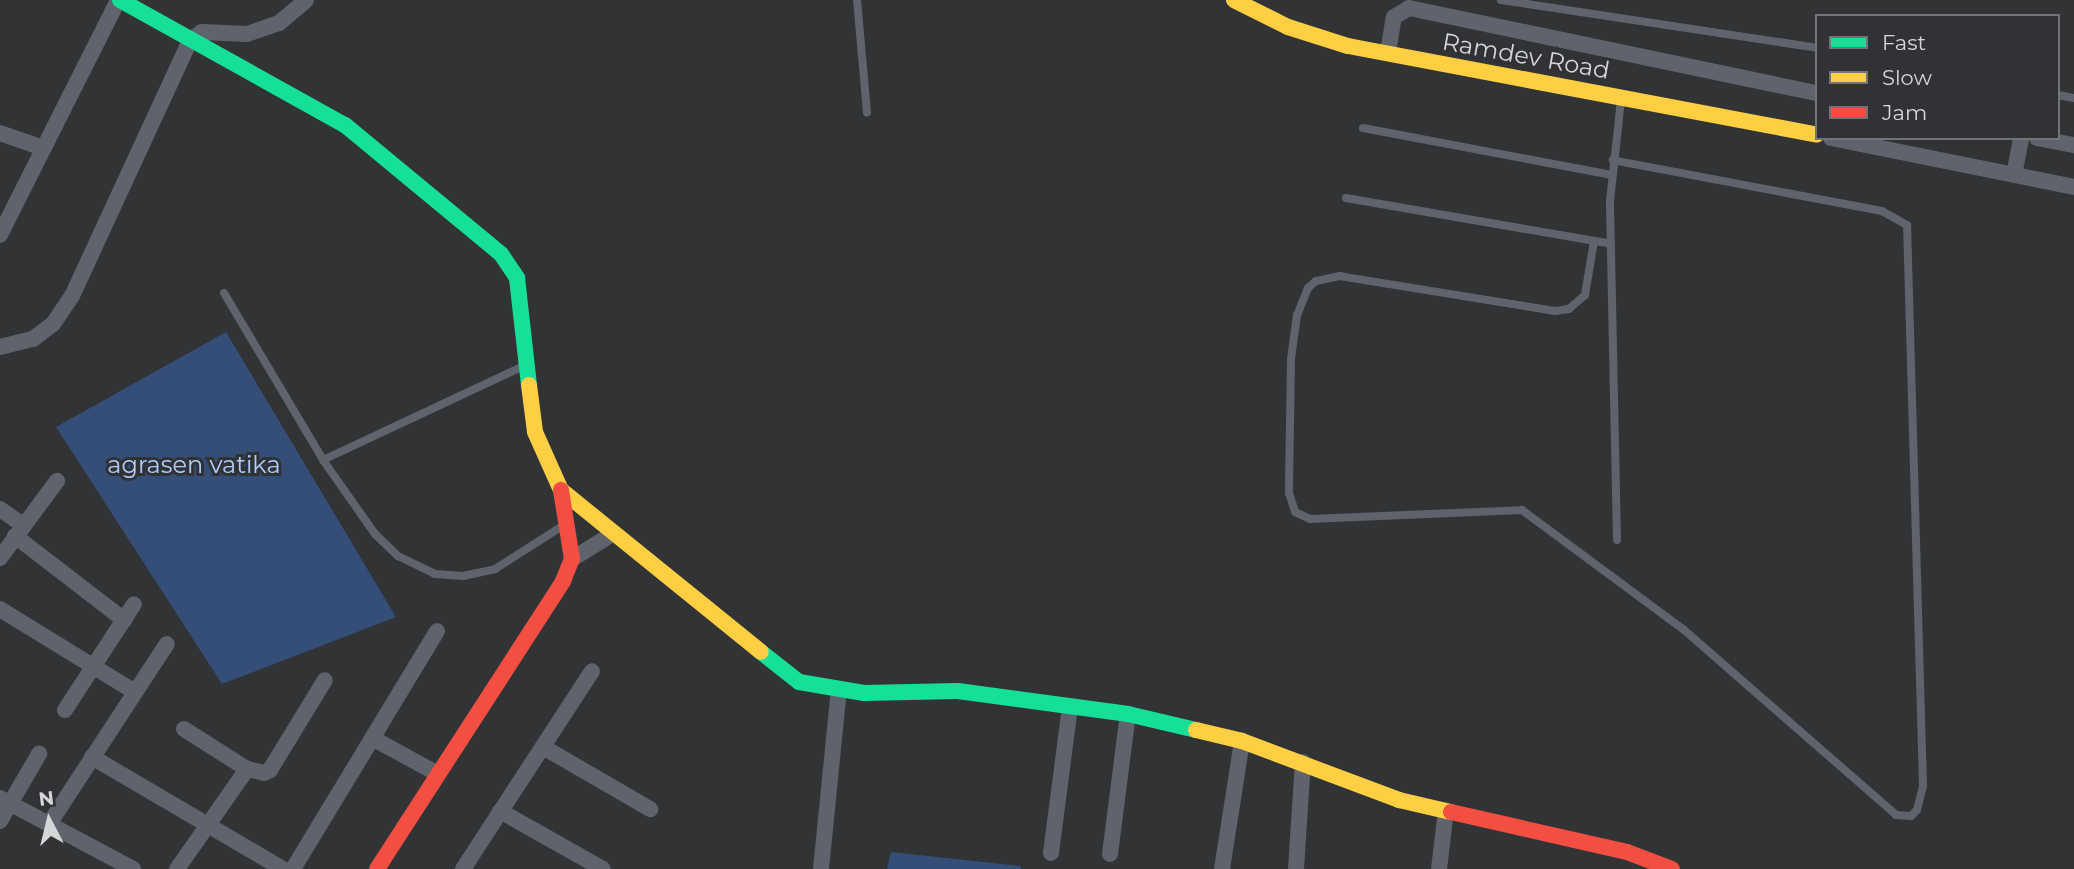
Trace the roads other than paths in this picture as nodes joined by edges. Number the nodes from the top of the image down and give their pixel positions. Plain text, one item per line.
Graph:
1 (119, 0) edge
2 (306, 0) edge
3 (857, 0) edge
4 (1234, 0) edge
5 (1501, 0) edge
6 (1399, 9) edge
7 (190, 41) junction
8 (1815, 48) edge
9 (1388, 53) junction
10 (1815, 93) edge
11 (1621, 96) junction
12 (867, 113) dead end
13 (1363, 128) dead end
14 (0, 133) edge
15 (1815, 135) edge
16 (1854, 140) edge
17 (2048, 140) edge
18 (2074, 145) edge
19 (43, 148) junction
20 (2018, 154) edge
21 (1613, 160) junction
22 (1611, 175) junction
23 (2074, 187) edge
24 (1346, 198) dead end
25 (0, 235) edge
26 (1594, 241) junction
27 (1611, 244) junction
28 (224, 293) dead end
29 (0, 347) edge
30 (527, 365) junction
31 (323, 460) junction
32 (57, 481) dead end
33 (561, 490) junction
34 (0, 509) edge
35 (566, 524) junction
36 (19, 531) junction
37 (614, 533) junction
38 (1617, 540) dead end
39 (0, 556) edge
40 (572, 559) junction
41 (134, 604) dead end
42 (0, 609) edge
43 (124, 620) junction
44 (437, 631) dead end
45 (167, 644) dead end
46 (92, 668) junction
47 (592, 671) dead end
48 (325, 680) dead end
49 (839, 690) junction
50 (135, 692) junction
51 (1070, 706) junction
52 (65, 710) dead end
53 (1128, 714) junction
54 (184, 729) dead end
55 (374, 739) junction
56 (1242, 741) junction
57 (542, 747) junction
58 (39, 754) dead end
59 (92, 757) junction
60 (1303, 762) junction
61 (247, 769) junction
62 (438, 774) junction
63 (5, 800) edge
64 (650, 809) dead end
65 (1446, 810) junction
66 (500, 811) junction
67 (0, 821) edge
68 (49, 824) junction
69 (207, 826) junction
70 (1051, 853) dead end
71 (1110, 854) dead end
72 (133, 869) edge
73 (177, 869) edge
74 (283, 869) edge
75 (293, 869) edge
76 (377, 869) edge
77 (463, 869) edge
78 (603, 869) edge
79 (821, 869) edge
80 (1222, 869) edge
81 (1296, 869) edge
82 (1439, 869) edge
83 (1672, 869) edge

1 - 7 street
1 - 19 street
2 - 7 street
3 - 12 lane
4 - 9 street, Ramdev Road
5 - 8 lane
6 - 9 street
6 - 10 street
7 - 29 street
7 - 30 street
9 - 11 street, Ramdev Road
11 - 15 street, Ramdev Road
11 - 21 lane
13 - 22 lane
14 - 19 street
16 - 20 street
17 - 18 street
19 - 25 street
20 - 23 street
21 - 22 lane
21 - 26 lane
22 - 27 lane
24 - 26 lane
26 - 27 lane
27 - 38 lane
28 - 31 lane
30 - 31 lane
30 - 33 street
31 - 35 lane
32 - 36 street
33 - 35 street
33 - 37 street
34 - 36 street
35 - 40 street
36 - 39 street
36 - 43 street
37 - 40 street
37 - 49 street
40 - 62 street
41 - 43 street
42 - 46 street
43 - 46 street
44 - 55 street
45 - 50 street
46 - 50 street
46 - 52 street
47 - 57 street
48 - 61 street
49 - 51 street
49 - 79 street
50 - 59 street
51 - 53 street
51 - 70 street
53 - 56 street
53 - 71 street
54 - 61 street
55 - 62 street
55 - 75 street
56 - 60 street
56 - 80 street
57 - 64 street
57 - 66 street
58 - 63 street
59 - 68 street
59 - 69 street
60 - 65 street
60 - 81 street
61 - 69 street
62 - 76 street
63 - 67 street
63 - 68 street
65 - 82 street
65 - 83 street
66 - 77 street
66 - 78 street
68 - 72 street
69 - 73 street
69 - 74 street

